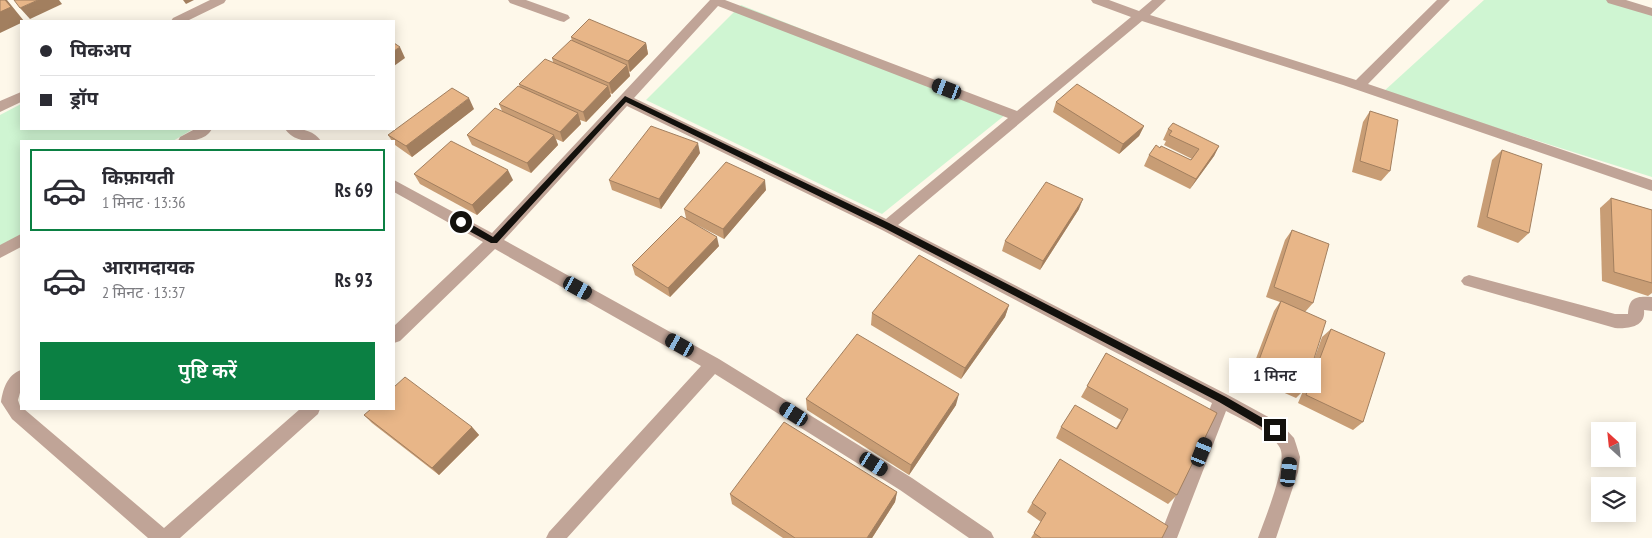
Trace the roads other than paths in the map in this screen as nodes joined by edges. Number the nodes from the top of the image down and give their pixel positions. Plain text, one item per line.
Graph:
1 (220, 0) edge
2 (514, 0) edge
3 (1098, 0) edge
4 (1160, 0) edge
5 (1444, 0) edge
6 (1612, 0) edge
7 (717, 1) edge
8 (1652, 12) edge
9 (1140, 16) junction
10 (564, 18) dead end
11 (179, 20) edge
12 (1358, 86) junction
13 (20, 98) edge
14 (625, 98) junction
15 (0, 108) edge
16 (1018, 117) junction
17 (203, 130) edge
18 (294, 130) edge
19 (186, 140) edge
20 (309, 140) edge
21 (395, 186) edge
22 (1652, 186) edge
23 (887, 226) junction
24 (20, 241) edge
25 (494, 241) junction
26 (0, 252) edge
27 (1470, 281) dead end
28 (1652, 304) edge
29 (395, 335) edge
30 (713, 364) junction
31 (20, 378) edge
32 (1222, 400) junction
33 (311, 410) edge
34 (162, 538) edge
35 (167, 538) edge
36 (555, 538) edge
37 (985, 538) edge
38 (1168, 538) edge
39 (1267, 538) edge

1 - 11 street
2 - 10 street
3 - 9 street
4 - 9 street
5 - 12 street
6 - 8 street
7 - 14 street
7 - 16 street
9 - 12 street
9 - 16 street
12 - 22 street
13 - 15 street
14 - 23 street
14 - 25 street
16 - 23 street
17 - 19 street
18 - 20 street
21 - 25 street
23 - 32 street
24 - 26 street
25 - 29 street
25 - 30 street
27 - 28 street
30 - 36 street
30 - 37 street
31 - 34 street
32 - 38 street
32 - 39 street
33 - 35 street

